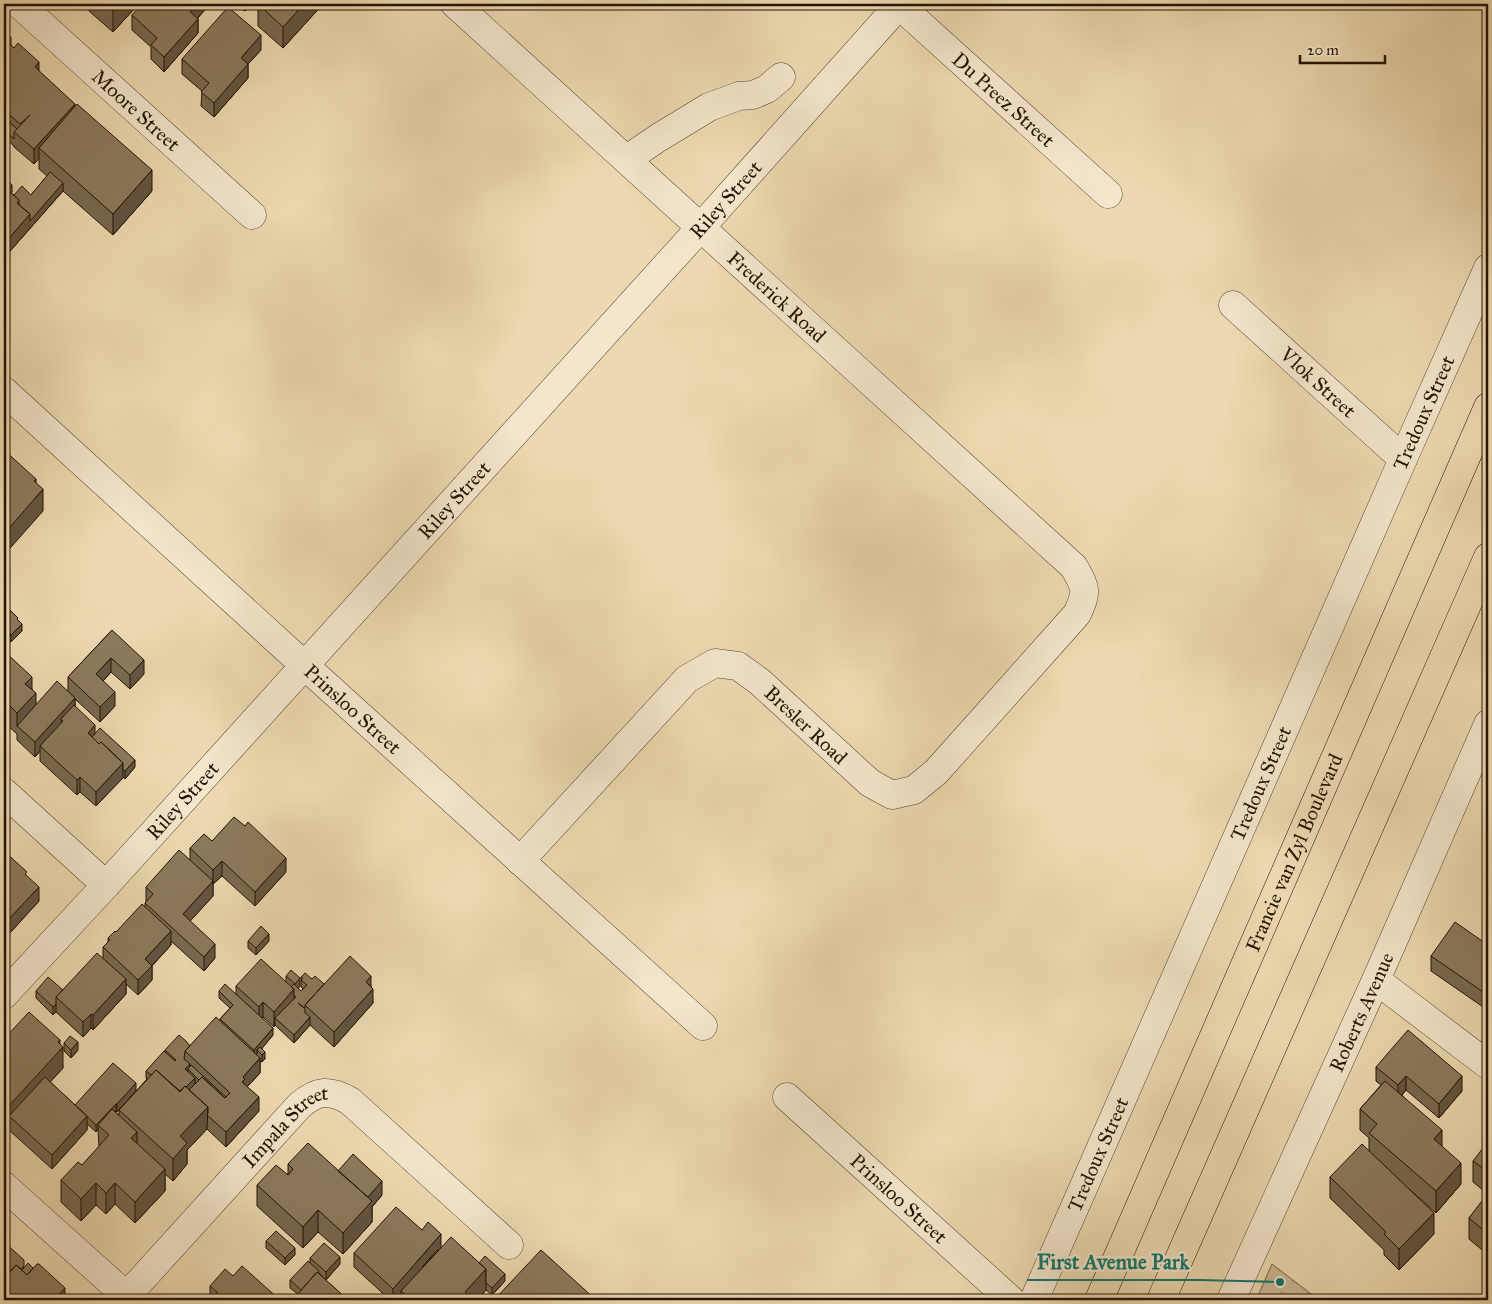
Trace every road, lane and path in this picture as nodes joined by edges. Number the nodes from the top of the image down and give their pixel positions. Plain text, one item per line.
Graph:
1 (19, 4) edge
2 (455, 4) edge
3 (900, 4) edge
4 (781, 76) dead end
5 (627, 159) junction
6 (1108, 194) dead end
7 (252, 215) dead end
8 (701, 227) junction
9 (1488, 268) edge
10 (1233, 305) dead end
11 (4, 391) edge
12 (1488, 407) edge
13 (1403, 459) junction
14 (1488, 557) edge
15 (1085, 597) joint
16 (304, 665) junction
17 (1488, 724) edge
18 (4, 792) edge
19 (520, 861) junction
20 (106, 885) junction
21 (1376, 980) junction
22 (4, 995) edge
23 (703, 1026) dead end
24 (1488, 1065) edge
25 (787, 1097) dead end
26 (4, 1186) edge
27 (509, 1245) dead end
28 (127, 1299) edge
29 (1011, 1300) edge
30 (1034, 1300) edge
31 (1100, 1300) edge
32 (1161, 1300) edge
33 (1232, 1300) edge

1 - 7 street, Moore Street
2 - 5 street, Frederick Road
3 - 6 street, Du Preez Street
3 - 8 street, Riley Street
4 - 5 street
5 - 8 street, Frederick Road
8 - 15 street, Frederick Road
8 - 16 street, Riley Street
9 - 13 street, Tredoux Street
10 - 13 street, Vlok Street
11 - 16 street, Prinsloo Street
12 - 31 main road, Francie van Zyl Boulevard
13 - 30 street, Tredoux Street
14 - 32 main road
15 - 19 street, Bresler Road
16 - 19 street, Prinsloo Street
16 - 20 street, Riley Street
17 - 21 street, Roberts Avenue
18 - 20 street
19 - 23 street, Prinsloo Street
20 - 22 street, Riley Street
21 - 24 street
21 - 33 street, Roberts Avenue
25 - 29 street, Prinsloo Street
26 - 28 street
27 - 28 street, Impala Street

